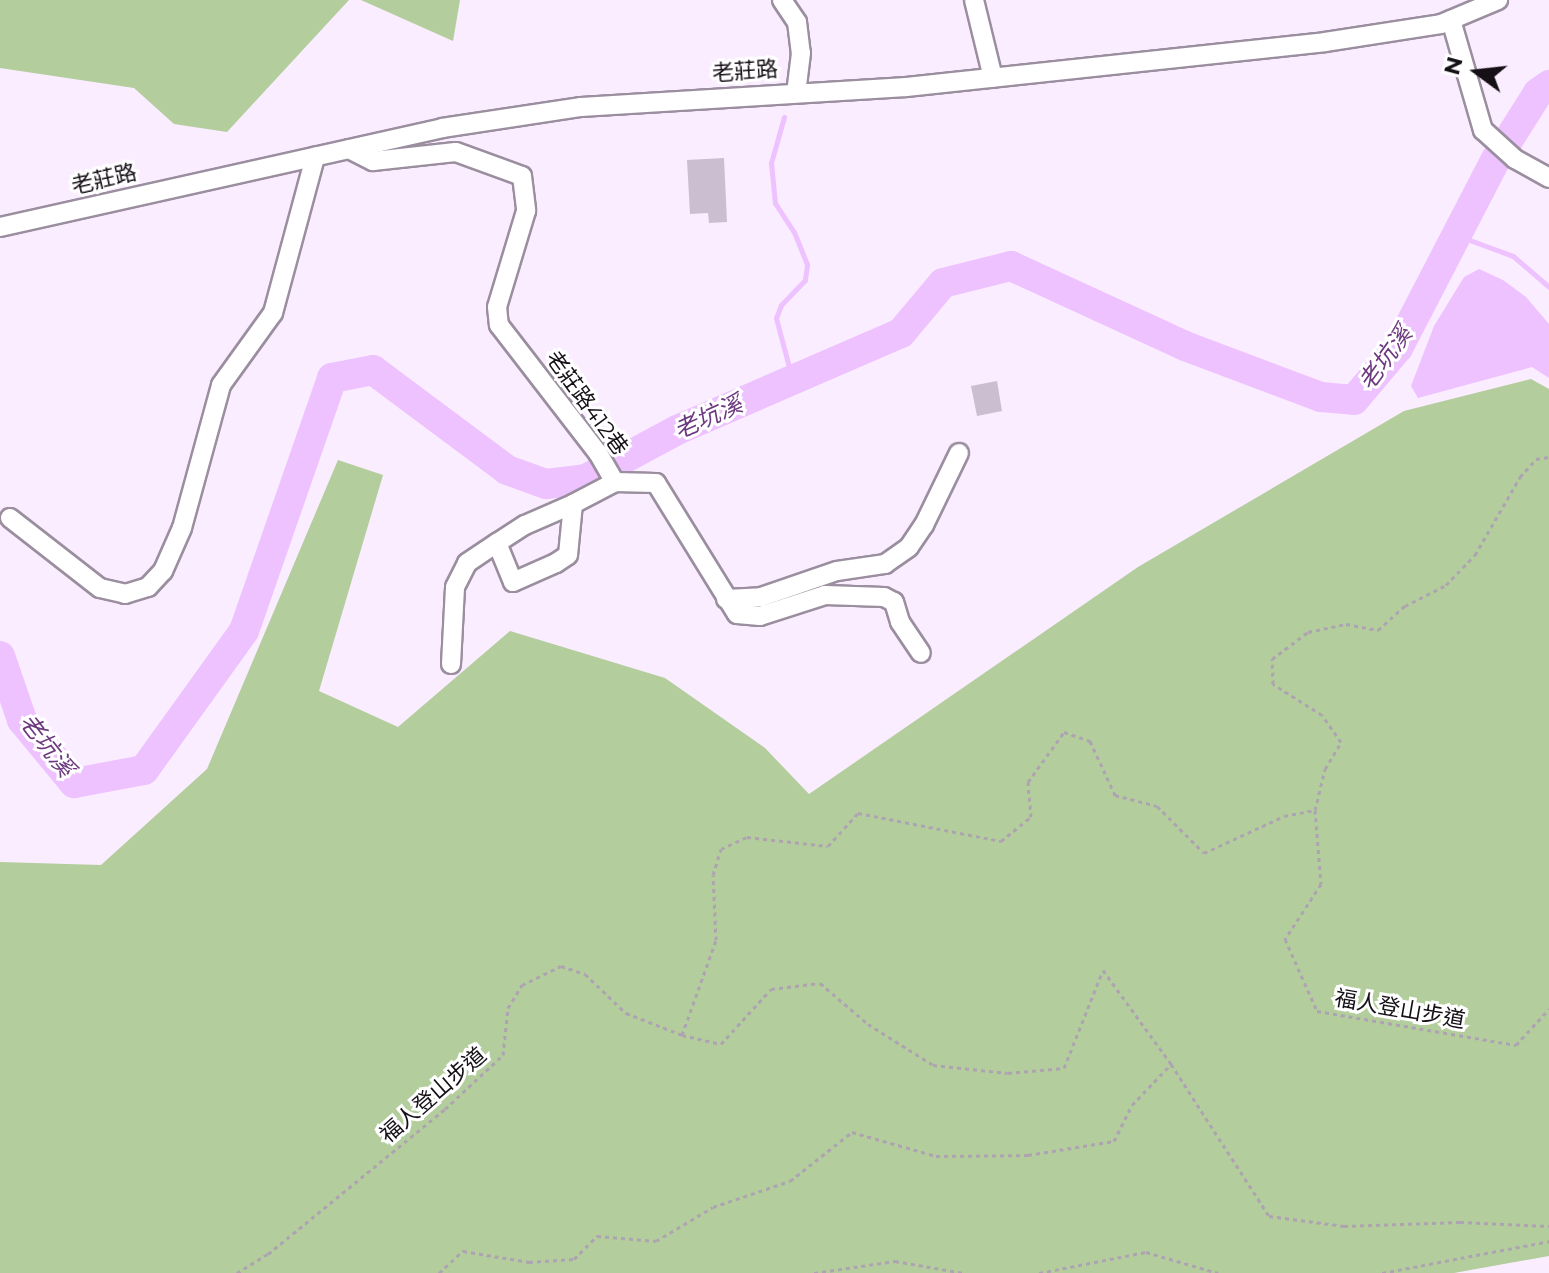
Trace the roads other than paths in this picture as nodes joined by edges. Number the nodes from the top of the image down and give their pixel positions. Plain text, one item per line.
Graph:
1 (782, 0) edge
2 (974, 0) edge
3 (1498, 0) edge
4 (1451, 20) junction
5 (993, 78) junction
6 (796, 91) junction
7 (349, 149) junction
8 (315, 157) junction
9 (1549, 178) edge
10 (0, 227) edge
11 (959, 453) dead end
12 (615, 482) junction
13 (573, 504) junction
14 (10, 518) dead end
15 (497, 543) junction
16 (726, 599) junction
17 (921, 653) dead end
18 (451, 664) dead end

1 - 6 street
2 - 5 street
3 - 4 street, 老莊路
4 - 5 street, 老莊路
4 - 9 street
5 - 6 street, 老莊路
6 - 7 street, 老莊路
7 - 8 street, 老莊路
7 - 12 street, 老莊路412巷
8 - 10 street, 老莊路
8 - 14 street
11 - 16 street
12 - 13 street
12 - 16 street, 老莊路412巷
13 - 15 street
13 - 15 street
15 - 18 street
16 - 17 street

